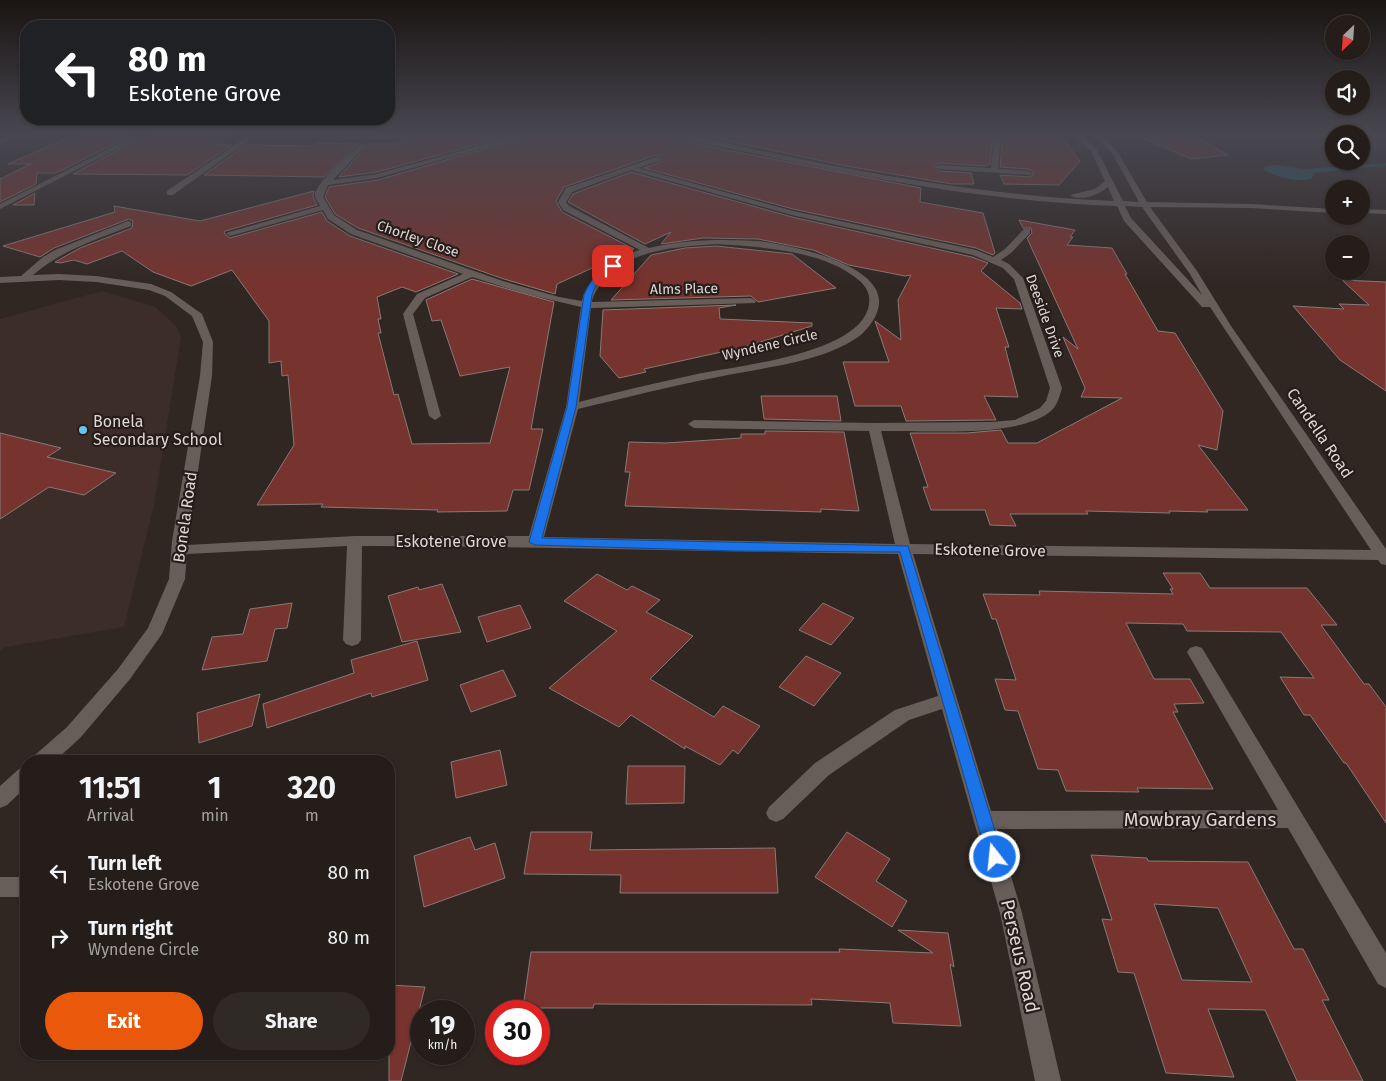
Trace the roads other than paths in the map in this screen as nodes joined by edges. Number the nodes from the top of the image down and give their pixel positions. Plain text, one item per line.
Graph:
1 (44, 184) edge
2 (182, 184) edge
3 (323, 184) edge
4 (585, 184) edge
5 (690, 184) edge
6 (879, 184) edge
7 (931, 184) edge
8 (1106, 184) edge
9 (1109, 184) edge
10 (1134, 184) edge
11 (966, 190) junction
12 (170, 193) dead end
13 (0, 207) edge
14 (326, 207) junction
15 (1120, 209) junction
16 (1148, 209) junction
17 (1325, 211) edge
18 (1370, 211) edge
19 (1386, 212) edge
20 (128, 224) dead end
21 (1027, 231) dead end
22 (230, 233) dead end
23 (646, 250) junction
24 (995, 260) junction
25 (473, 273) junction
26 (24, 278) junction
27 (0, 280) edge
28 (751, 301) dead end
29 (588, 305) junction
30 (1226, 326) junction
31 (572, 407) junction
32 (435, 416) dead end
33 (694, 424) dead end
34 (874, 427) junction
35 (355, 541) junction
36 (535, 542) junction
37 (904, 549) junction
38 (179, 550) junction
39 (1385, 557) edge
40 (352, 640) dead end
41 (1196, 652) dead end
42 (949, 700) junction
43 (49, 755) edge
44 (20, 781) edge
45 (0, 799) edge
46 (776, 813) dead end
47 (1294, 819) junction
48 (984, 820) junction
49 (0, 887) edge
50 (20, 888) edge
51 (1386, 976) edge
52 (1048, 1081) edge

1 - 13 street
2 - 12 street
3 - 14 street
4 - 23 street
5 - 24 street, Deeside Drive
6 - 15 street
7 - 11 street
8 - 11 street
9 - 15 street, Candella Road
10 - 16 street, Candella Road
11 - 15 street
14 - 22 street
14 - 25 street, Chorley Close
15 - 16 street
15 - 30 street, Candella Road
16 - 17 street
16 - 30 street, Candella Road
18 - 19 street
20 - 26 street
21 - 24 street
23 - 29 street, Wyndene Circle
23 - 31 street, Wyndene Circle
24 - 34 street, Deeside Drive
25 - 29 street, Chorley Close
25 - 32 street
26 - 27 street, Bonela Road
26 - 38 street, Bonela Road
28 - 29 street, Alms Place
29 - 31 street, Wyndene Circle
30 - 39 street, Candella Road
31 - 36 street, Wyndene Circle
33 - 34 street, Deeside Drive
34 - 37 street, Perseus Road
35 - 36 street, Eskotene Grove
35 - 38 street, Eskotene Grove
35 - 40 street
36 - 37 street, Eskotene Grove
37 - 39 street, Eskotene Grove
37 - 42 street, Perseus Road
38 - 43 street, Bonela Road
41 - 47 street
42 - 46 street
42 - 48 street, Perseus Road
44 - 45 street
47 - 48 street, Mowbray Gardens
47 - 51 street, Mowbray Gardens
48 - 52 street, Perseus Road
49 - 50 street

